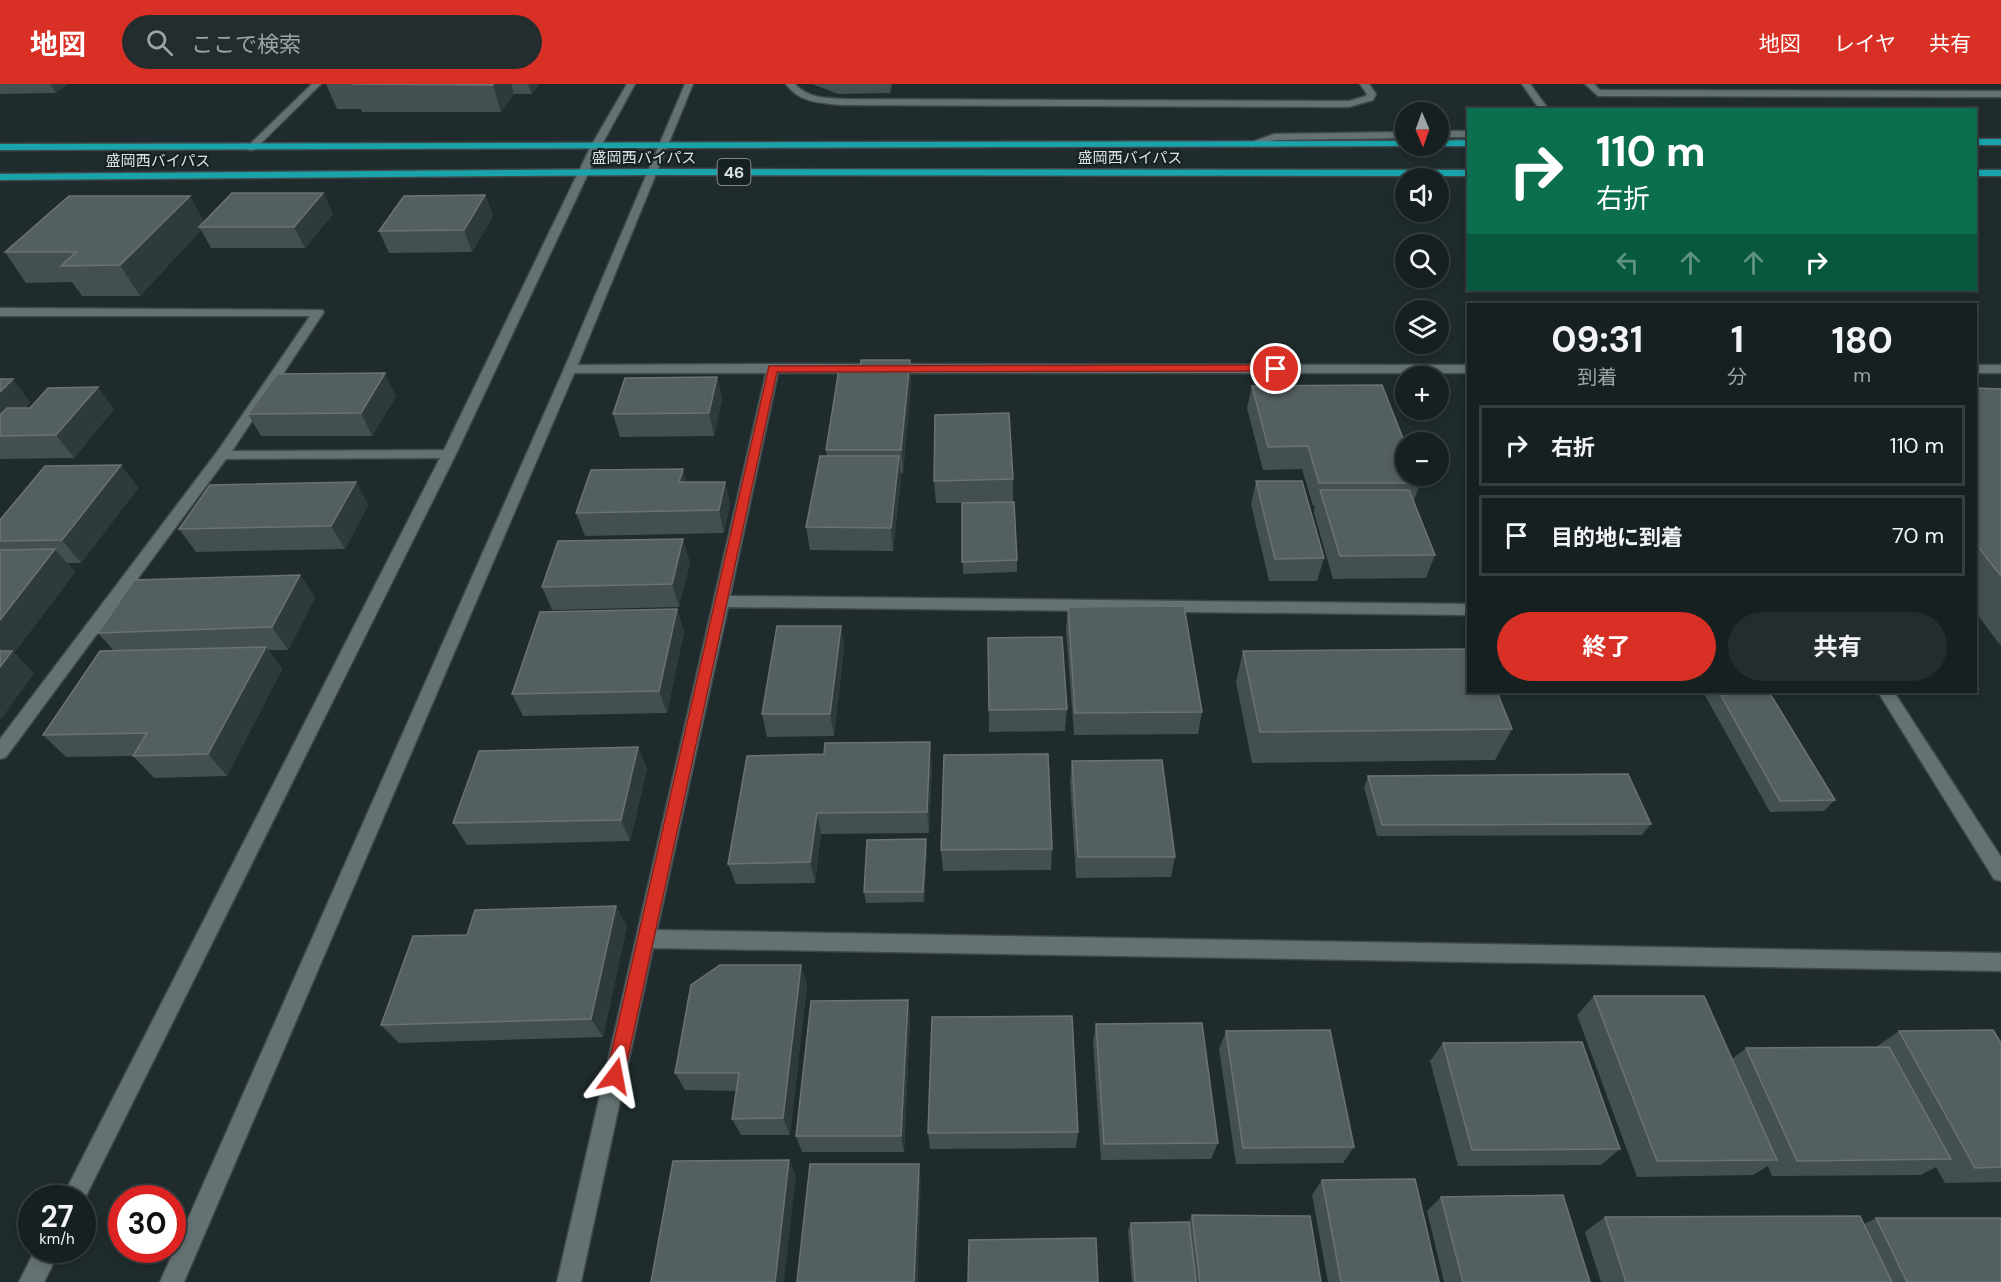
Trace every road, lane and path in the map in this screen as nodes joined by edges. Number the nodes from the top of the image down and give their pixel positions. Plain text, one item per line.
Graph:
1 (317, 84) edge
2 (630, 84) edge
3 (689, 84) edge
4 (789, 84) edge
5 (1364, 84) edge
6 (1526, 84) edge
7 (1590, 84) edge
8 (2001, 94) edge
9 (1544, 108) edge
10 (1449, 134) edge
11 (1467, 134) edge
12 (1395, 135) edge
13 (1977, 142) edge
14 (2001, 142) edge
15 (1467, 143) edge
16 (1251, 144) junction
17 (1395, 144) edge
18 (1449, 144) edge
19 (596, 146) junction
20 (663, 146) junction
21 (0, 147) edge
22 (251, 148) junction
23 (651, 172) junction
24 (584, 173) junction
25 (1467, 173) edge
26 (1977, 173) edge
27 (2001, 173) edge
28 (0, 177) edge
29 (2, 313) edge
30 (570, 369) junction
31 (773, 369) junction
32 (1467, 369) edge
33 (1977, 369) edge
34 (2001, 369) edge
35 (449, 454) junction
36 (222, 455) junction
37 (721, 601) junction
38 (1467, 610) edge
39 (1887, 693) edge
40 (0, 752) edge
41 (2001, 873) edge
42 (645, 939) junction
43 (2001, 962) edge
44 (81, 1185) edge
45 (41, 1263) edge
46 (31, 1282) edge
47 (172, 1282) edge
48 (569, 1282) edge

1 - 22 street
2 - 19 street
3 - 20 street
4 - 5 street
6 - 9 street
7 - 8 street
10 - 11 street
12 - 16 street
13 - 14 highway
15 - 18 highway
16 - 17 highway, 盛岡西バイパス / 46
16 - 20 highway, 盛岡西バイパス / 46
19 - 20 highway, 盛岡西バイパス / 46
19 - 22 highway, 盛岡西バイパス / 46
19 - 24 street
20 - 23 street
21 - 22 highway, 盛岡西バイパス / 46
23 - 24 highway, 盛岡西バイパス / 46
23 - 25 highway, 盛岡西バイパス / 46
23 - 30 street
24 - 28 highway, 盛岡西バイパス / 46
24 - 35 street
26 - 27 highway
29 - 36 street
30 - 31 street
30 - 47 street
31 - 32 street
31 - 37 street
33 - 34 street
35 - 36 street
35 - 44 street
36 - 40 street
37 - 38 street
37 - 42 street
39 - 41 street
42 - 43 street
42 - 48 street
45 - 46 street

